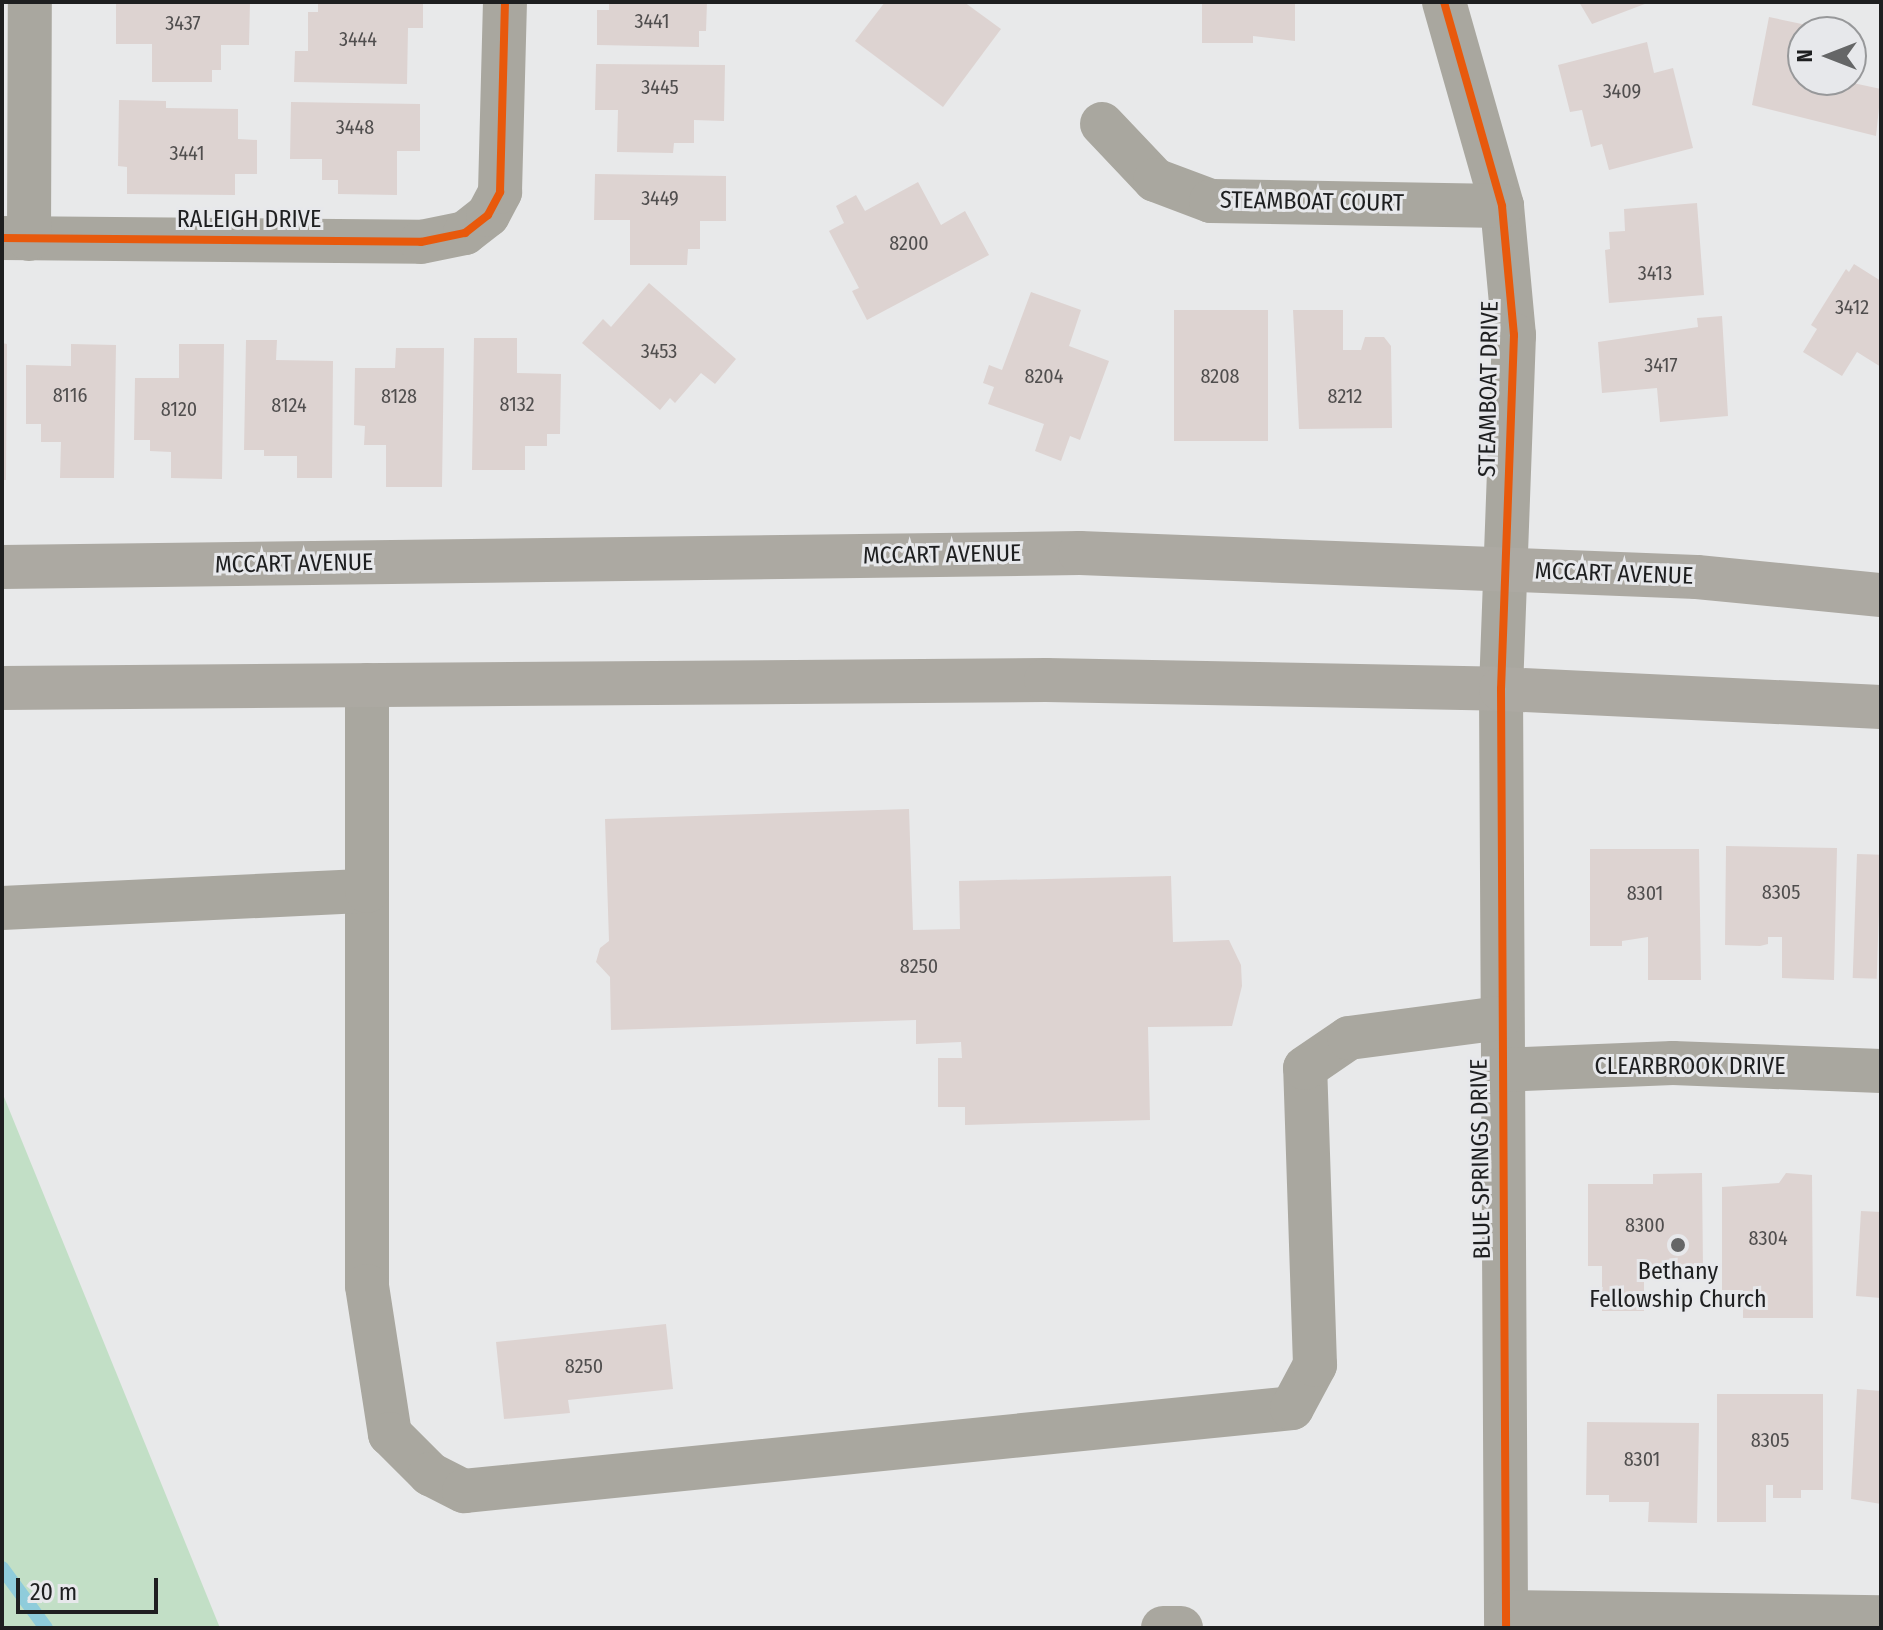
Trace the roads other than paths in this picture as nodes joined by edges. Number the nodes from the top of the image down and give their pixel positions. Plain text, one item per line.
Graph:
1 (30, 2) edge
2 (505, 2) edge
3 (1444, 2) edge
4 (1102, 124) dead end
5 (1502, 206) junction
6 (15, 238) edge
7 (2, 567) edge
8 (1504, 570) junction
9 (1881, 595) edge
10 (367, 685) junction
11 (2, 688) edge
12 (1501, 689) junction
13 (1881, 707) edge
14 (367, 891) junction
15 (2, 908) edge
16 (1500, 1018) junction
17 (1500, 1070) junction
18 (1881, 1071) edge
19 (1881, 1617) edge
20 (1506, 1620) edge
21 (1163, 1628) edge
22 (1181, 1628) edge

1 - 6 street
2 - 6 street, RALEIGH DRIVE
3 - 5 street, STEAMBOAT DRIVE
4 - 5 street, STEAMBOAT COURT
5 - 8 street, STEAMBOAT DRIVE
7 - 8 main road, MCCART AVENUE
8 - 9 main road, MCCART AVENUE
8 - 12 street, STEAMBOAT DRIVE
10 - 11 main road
10 - 12 main road
10 - 14 street
12 - 13 main road
12 - 16 street, BLUE SPRINGS DRIVE
14 - 15 street
14 - 16 street
16 - 17 street, BLUE SPRINGS DRIVE
17 - 18 street, CLEARBROOK DRIVE
17 - 20 street, BLUE SPRINGS DRIVE
19 - 20 street
21 - 22 street

